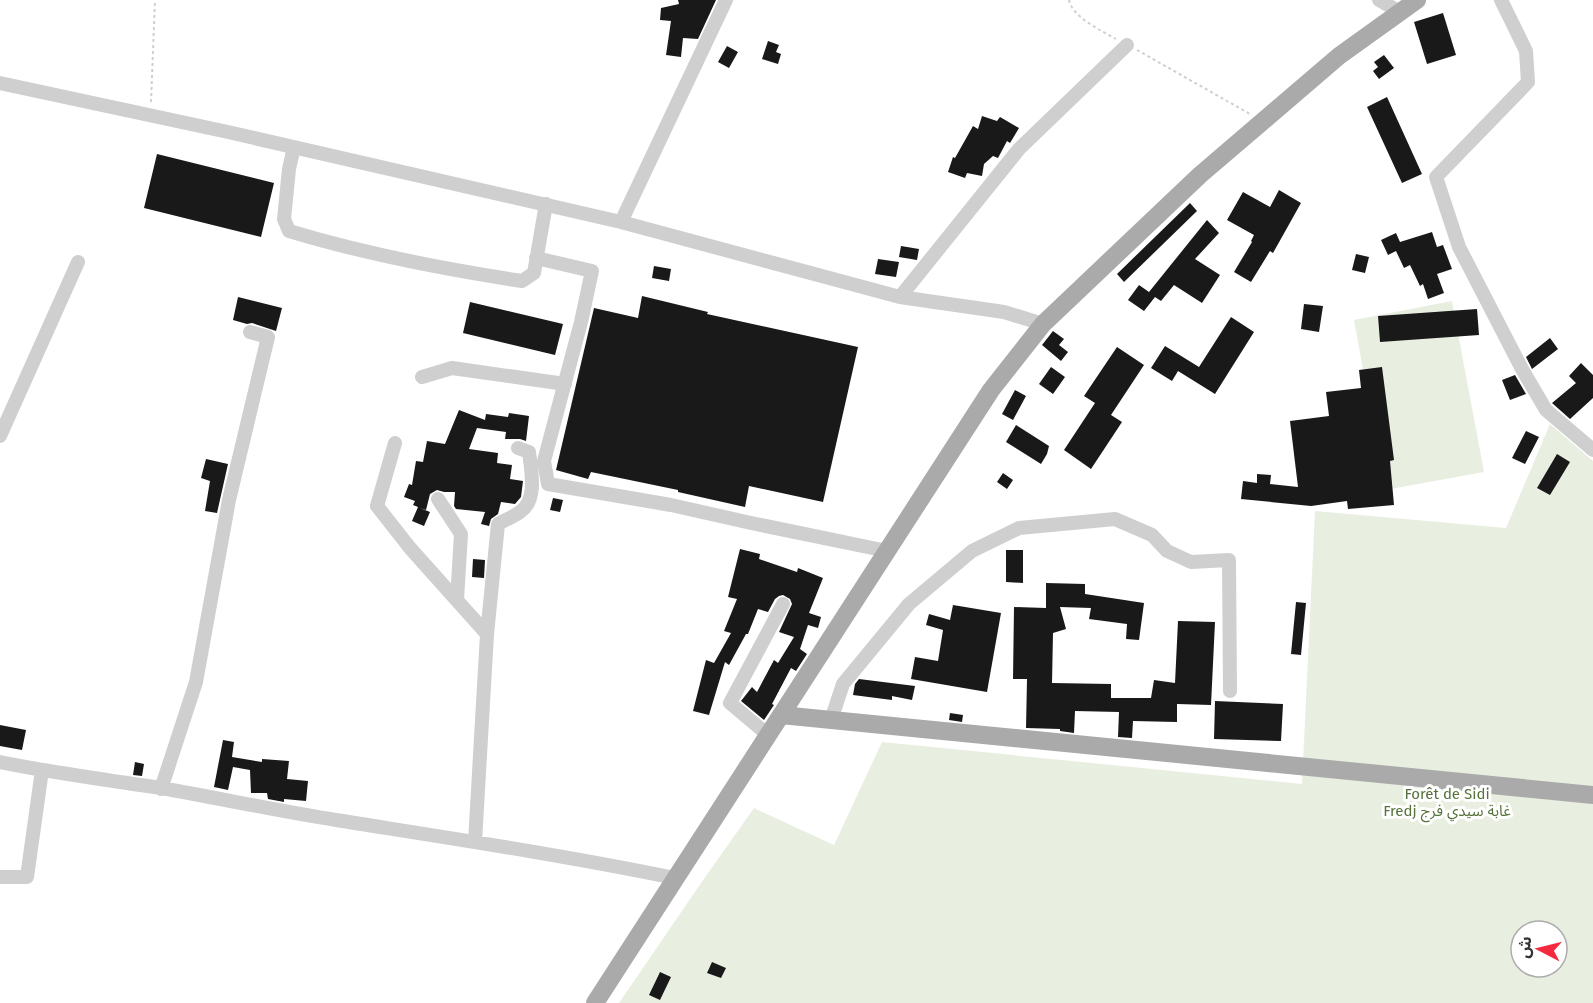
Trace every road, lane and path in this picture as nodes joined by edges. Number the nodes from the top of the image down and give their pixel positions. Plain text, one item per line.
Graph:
1 (156, 0) edge
2 (726, 0) edge
3 (1069, 0) edge
4 (1379, 0) edge
5 (1417, 0) edge
6 (1501, 0) edge
7 (1400, 12) junction
8 (1127, 45) junction
9 (0, 83) edge
10 (150, 115) junction
11 (1263, 121) junction
12 (294, 147) junction
13 (546, 204) junction
14 (621, 222) junction
15 (536, 258) junction
16 (78, 262) dead end
17 (900, 297) junction
18 (1043, 324) junction
19 (250, 332) dead end
20 (422, 377) dead end
21 (565, 384) junction
22 (0, 436) edge
23 (395, 443) dead end
24 (518, 448) dead end
25 (1593, 450) edge
26 (438, 499) dead end
27 (887, 551) junction
28 (457, 600) junction
29 (783, 604) dead end
30 (487, 634) junction
31 (1230, 691) dead end
32 (781, 715) junction
33 (831, 720) junction
34 (768, 735) junction
35 (0, 762) edge
36 (42, 770) junction
37 (161, 789) junction
38 (1593, 795) edge
39 (475, 842) junction
40 (0, 877) edge
41 (675, 878) junction
42 (595, 1003) edge

1 - 10 path
2 - 14 street
3 - 8 path
4 - 7 street
5 - 7 main road
6 - 25 street
7 - 11 main road
8 - 11 path
8 - 17 street
9 - 10 street
10 - 12 street
11 - 18 main road
12 - 13 street
12 - 15 street
13 - 14 street
13 - 15 street
14 - 17 street
15 - 21 street
16 - 22 street
17 - 18 street
18 - 27 main road
19 - 37 street
20 - 21 street
21 - 27 street
23 - 28 street
24 - 30 street
26 - 28 street
27 - 32 main road
28 - 30 street
29 - 34 street
30 - 39 street
31 - 33 street
32 - 33 main road
32 - 34 main road
33 - 38 main road
34 - 41 main road
35 - 36 street
36 - 37 street
36 - 40 street
37 - 39 street
39 - 41 street
41 - 42 main road

